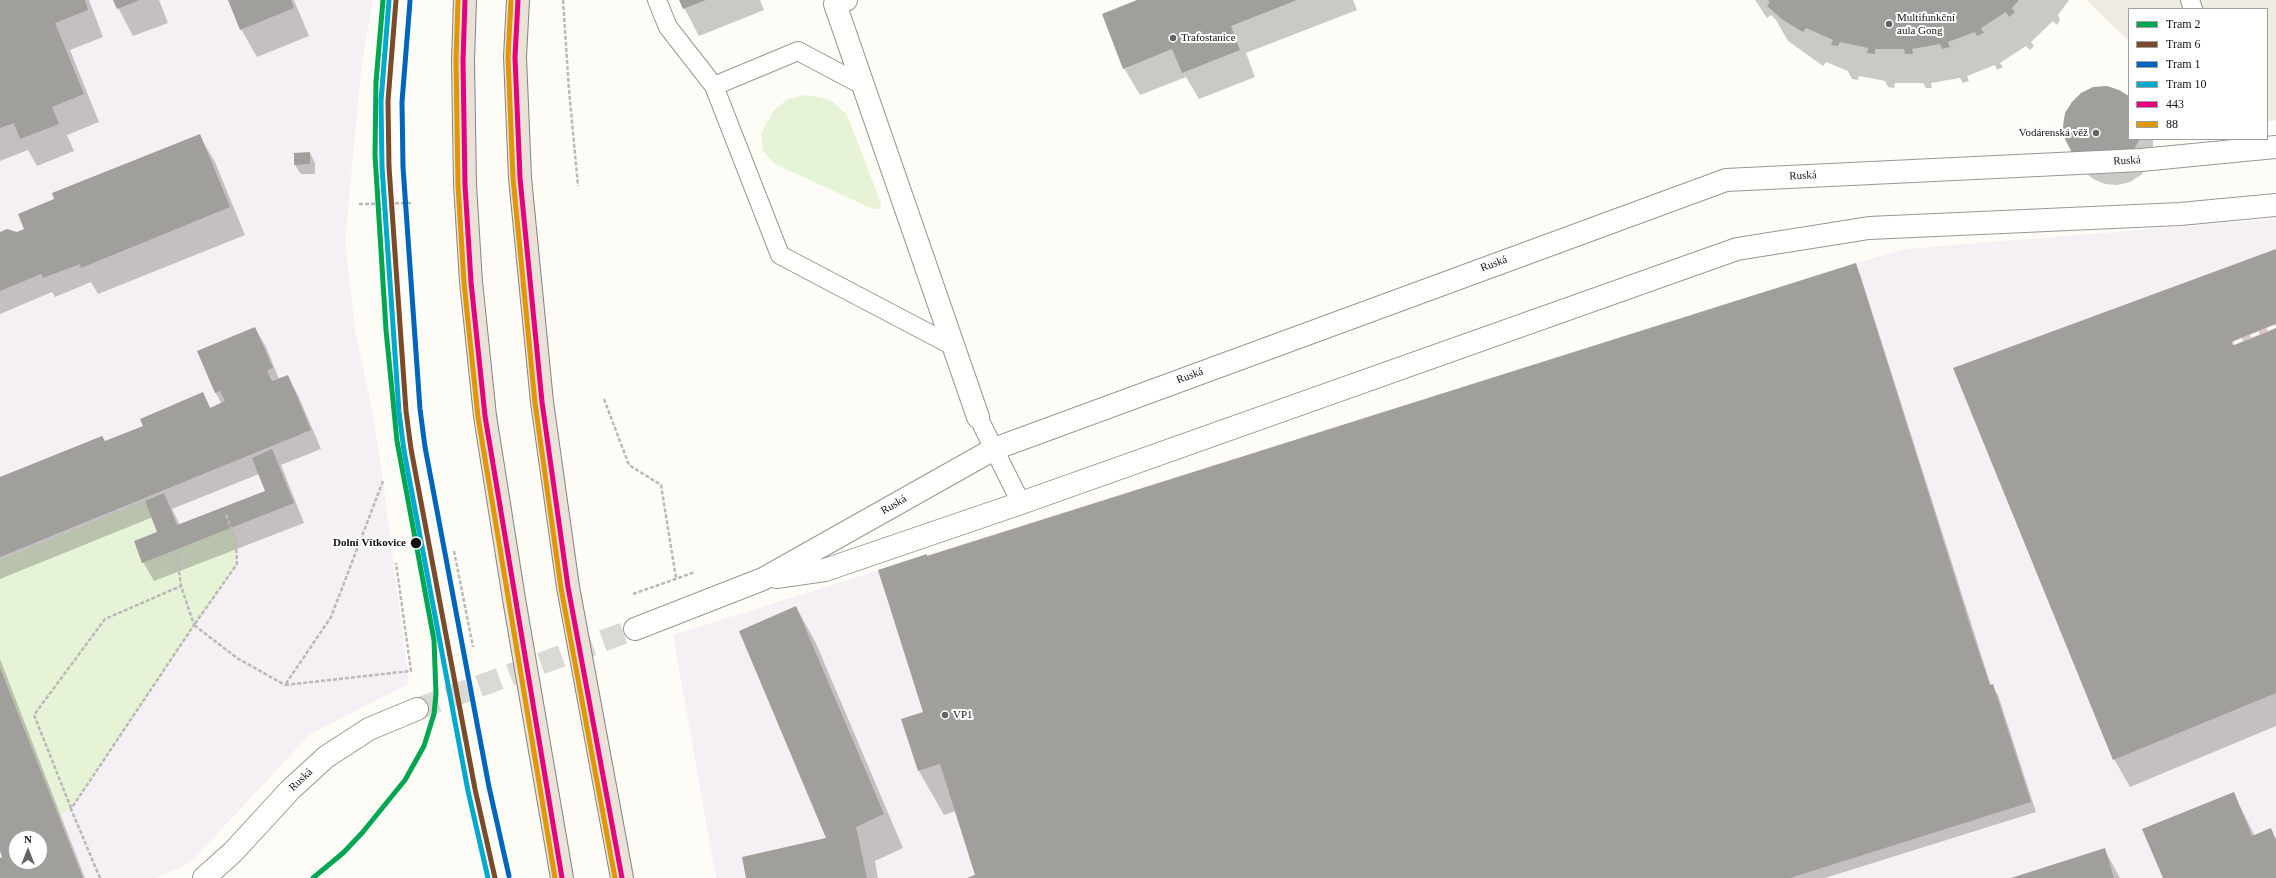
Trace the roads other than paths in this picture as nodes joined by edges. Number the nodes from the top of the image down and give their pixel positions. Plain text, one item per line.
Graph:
1 (465, 0) edge
2 (518, 0) edge
3 (657, 0) edge
4 (846, 0) edge
5 (714, 86) junction
6 (864, 86) junction
7 (2238, 145) edge
8 (2276, 147) edge
9 (2276, 205) edge
10 (953, 346) junction
11 (978, 417) joint
12 (994, 449) junction
13 (1021, 504) junction
14 (763, 579) junction
15 (635, 629) tunnel mouth
16 (417, 709) tunnel mouth
17 (204, 878) edge
18 (562, 878) edge
19 (622, 878) edge

1 - 18 highway
2 - 19 highway
3 - 5 lane
4 - 6 street
5 - 6 lane
5 - 10 lane
6 - 10 street
7 - 8 street, Ruská
7 - 12 street, Ruská
9 - 13 street, Ruská
10 - 11 street
11 - 12 lane
12 - 13 lane
12 - 14 street, Ruská
13 - 14 street, Ruská
14 - 15 street, Ruská
16 - 17 street, Ruská

